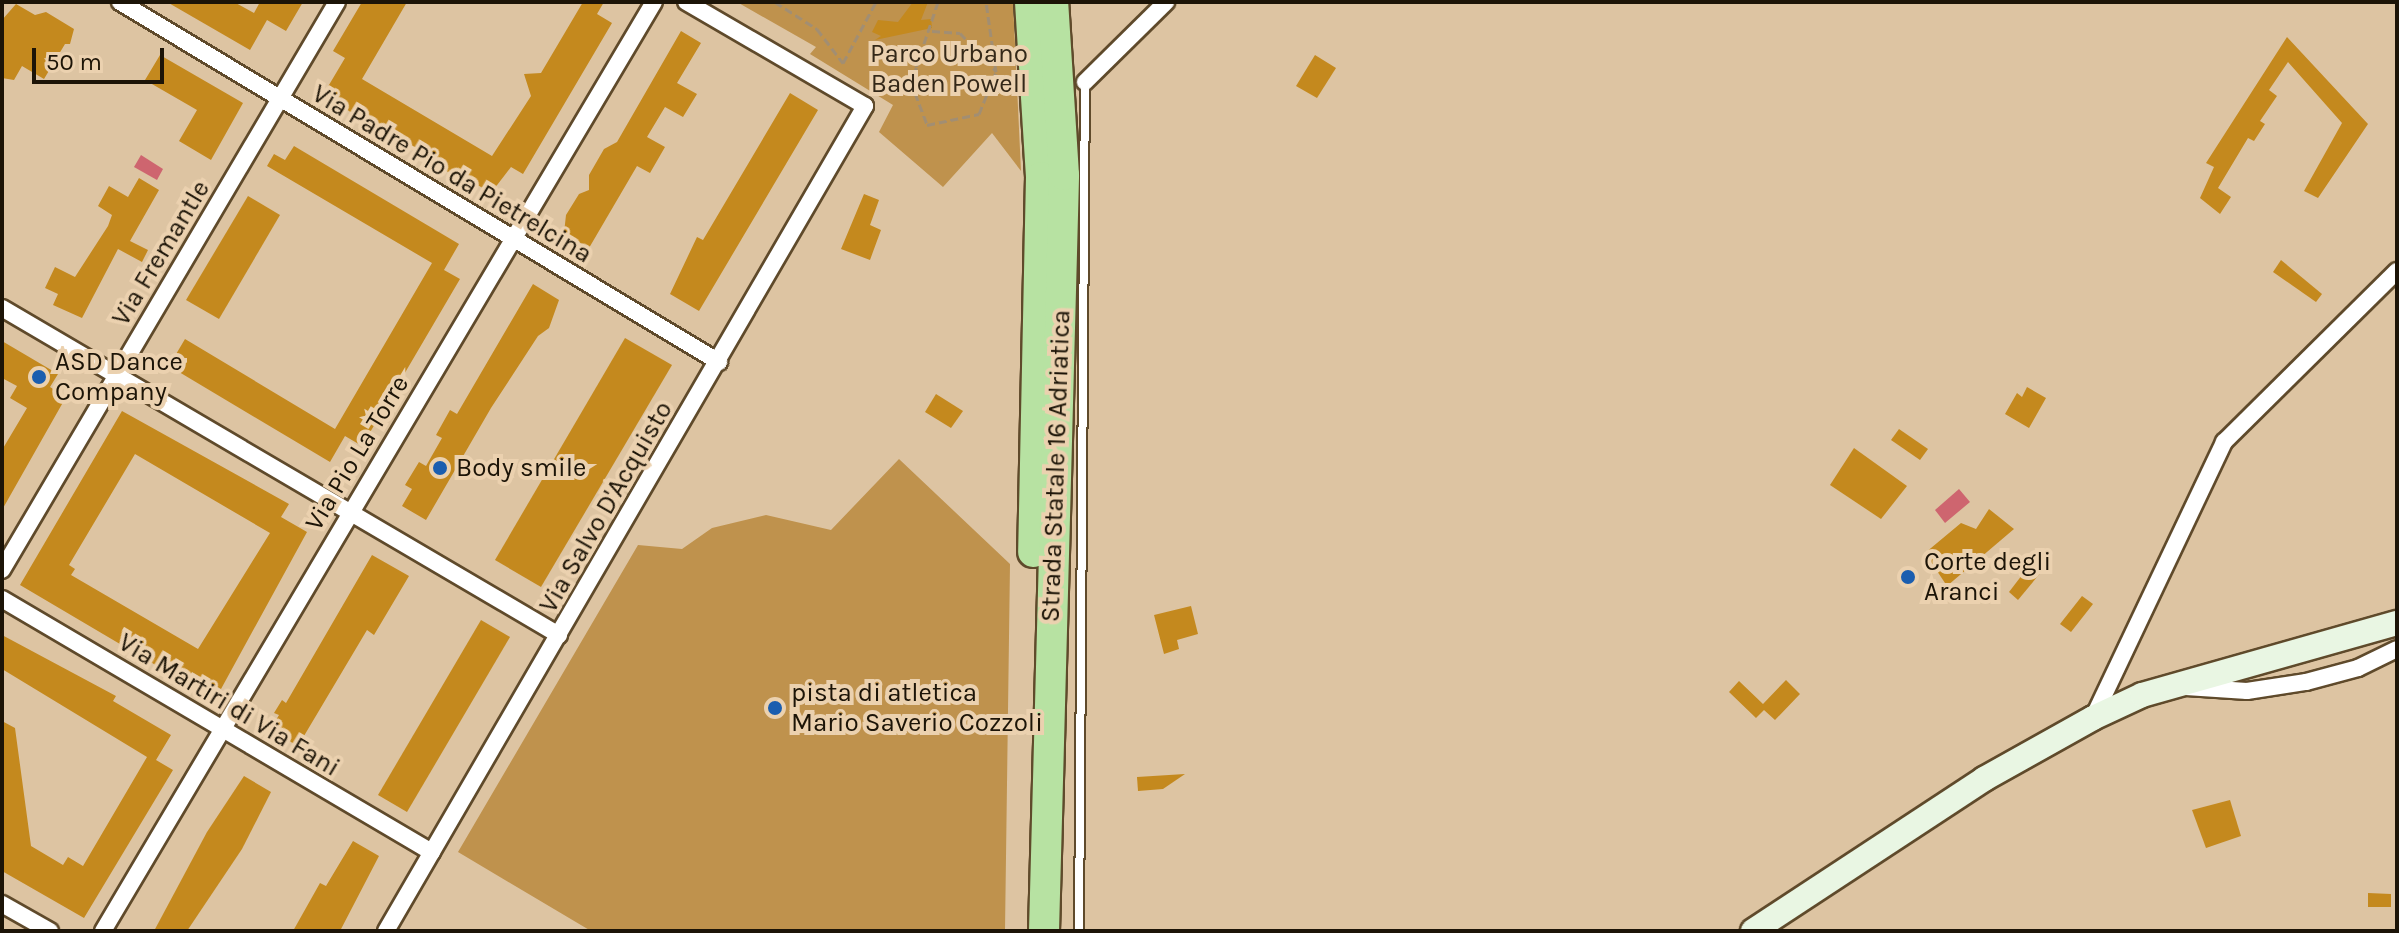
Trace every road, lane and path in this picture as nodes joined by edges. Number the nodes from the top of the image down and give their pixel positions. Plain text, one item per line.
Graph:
1 (120, 2) edge
2 (337, 2) edge
3 (654, 2) edge
4 (686, 2) edge
5 (775, 2) edge
6 (876, 2) edge
7 (938, 2) edge
8 (986, 2) edge
9 (1030, 2) edge
10 (1053, 2) edge
11 (1166, 2) edge
12 (932, 31) junction
13 (996, 72) junction
14 (1085, 82) joint
15 (280, 99) junction
16 (513, 238) junction
17 (2397, 271) edge
18 (2, 308) edge
19 (719, 362) junction
20 (117, 376) junction
21 (350, 512) junction
22 (2, 570) edge
23 (2, 599) edge
24 (2397, 623) edge
25 (559, 635) junction
26 (2397, 649) edge
27 (2177, 685) junction
28 (2093, 718) junction
29 (221, 728) junction
30 (432, 852) junction
31 (2, 904) edge
32 (50, 931) edge
33 (103, 931) edge
34 (386, 931) edge
35 (1024, 931) edge
36 (1044, 931) edge
37 (1079, 931) edge
38 (1753, 931) edge

1 - 15 street, Via Padre Pio da Pietrelcina
2 - 15 street, Via Fremantle
3 - 16 street, Via Pio La Torre
4 - 19 street, Via Salvo D'Acquisto
5 - 6 path
7 - 12 path
8 - 13 path
9 - 35 highway, Strada Statale 16 Adriatica
10 - 36 highway, Strada Statale 16 Adriatica
11 - 14 street
12 - 13 path
12 - 13 path
14 - 37 lane
15 - 16 street, Via Padre Pio da Pietrelcina
15 - 20 street, Via Fremantle
16 - 19 street, Via Padre Pio da Pietrelcina
16 - 21 street, Via Pio La Torre
17 - 28 street
18 - 20 street
19 - 25 street, Via Salvo D'Acquisto
20 - 21 street
20 - 22 street, Via Fremantle
21 - 25 street
21 - 29 street, Via Pio La Torre
23 - 29 street, Via Martiri di Via Fani
24 - 27 main road
25 - 30 street, Via Salvo D'Acquisto
26 - 27 street
27 - 28 main road
28 - 38 main road
29 - 30 street, Via Martiri di Via Fani
29 - 33 street, Via Pio La Torre
30 - 34 street, Via Salvo D'Acquisto
31 - 32 street

